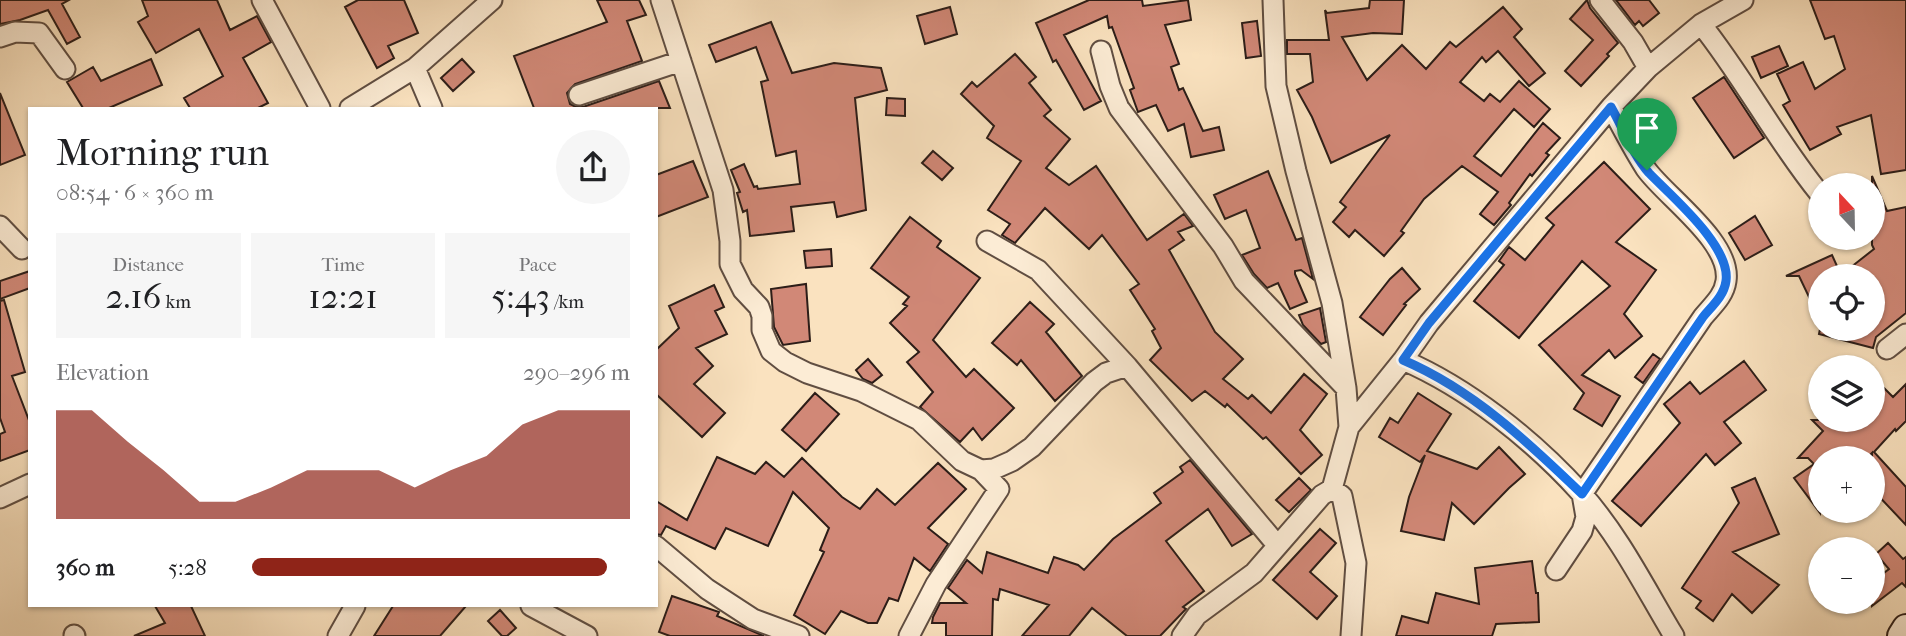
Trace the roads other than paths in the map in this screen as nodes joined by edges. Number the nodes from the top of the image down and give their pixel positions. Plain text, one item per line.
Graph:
1 (261, 0) edge
2 (492, 0) edge
3 (661, 0) edge
4 (1273, 0) edge
5 (1600, 0) edge
6 (1743, 0) edge
7 (1701, 24) junction
8 (0, 37) edge
9 (1101, 51) dead end
10 (681, 61) junction
11 (415, 68) junction
12 (1648, 68) junction
13 (65, 69) dead end
14 (579, 95) dead end
15 (319, 107) edge
16 (352, 107) edge
17 (432, 107) edge
18 (1611, 107) junction
19 (1808, 178) edge
20 (0, 226) edge
21 (987, 241) dead end
22 (26, 248) edge
23 (0, 253) edge
24 (1906, 334) edge
25 (1887, 349) dead end
26 (1403, 360) junction
27 (1127, 366) junction
28 (1346, 388) junction
29 (1349, 427) junction
30 (981, 470) junction
31 (28, 485) edge
32 (1332, 489) junction
33 (1582, 494) junction
34 (0, 498) edge
35 (1277, 545) junction
36 (658, 547) edge
37 (1556, 570) dead end
38 (354, 607) edge
39 (533, 607) edge
40 (1906, 628) edge
41 (338, 636) edge
42 (587, 636) edge
43 (799, 636) edge
44 (909, 636) edge
45 (1182, 636) edge
46 (1351, 636) edge
47 (1674, 636) edge
48 (1900, 636) edge

1 - 15 street
2 - 11 street
3 - 10 street
4 - 28 street
5 - 12 street
6 - 7 street
7 - 12 street
7 - 19 street
8 - 13 street
9 - 28 street
10 - 14 street
10 - 30 street
11 - 16 street
11 - 17 street
12 - 18 street
18 - 26 street
18 - 33 street
20 - 22 street
21 - 27 street
22 - 23 street
24 - 25 street
26 - 29 street
26 - 33 street
27 - 30 street
27 - 35 street
28 - 29 street
29 - 32 street
30 - 44 street
31 - 34 street
32 - 35 street
32 - 46 street
33 - 37 street
33 - 47 street
35 - 45 street
36 - 43 street
38 - 41 street
39 - 42 street
40 - 48 street

